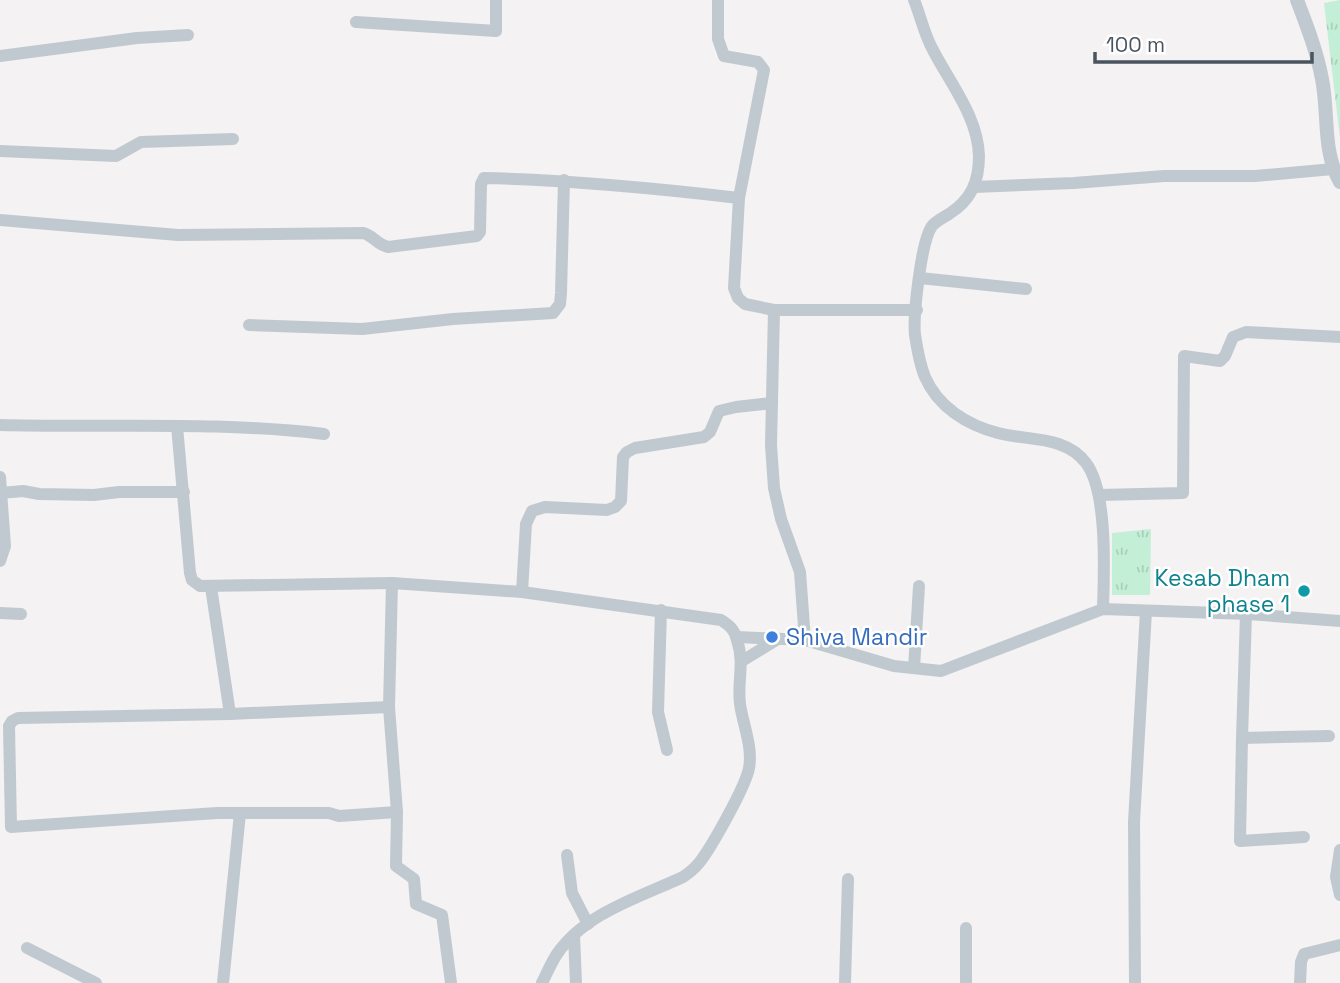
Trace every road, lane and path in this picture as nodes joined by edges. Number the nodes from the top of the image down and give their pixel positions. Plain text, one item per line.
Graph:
1 (496, 0) edge
2 (718, 0) edge
3 (914, 0) edge
4 (1297, 0) edge
5 (356, 22) dead end
6 (188, 35) dead end
7 (0, 56) edge
8 (233, 139) dead end
9 (0, 152) edge
10 (1336, 176) edge
11 (564, 180) junction
12 (974, 187) junction
13 (739, 198) junction
14 (0, 220) edge
15 (920, 278) junction
16 (1026, 289) dead end
17 (774, 310) junction
18 (917, 310) junction
19 (249, 325) dead end
20 (1340, 337) edge
21 (772, 403) junction
22 (0, 425) edge
23 (177, 426) junction
24 (324, 433) dead end
25 (0, 477) edge
26 (1, 488) edge
27 (184, 492) junction
28 (1098, 495) junction
29 (0, 561) edge
30 (392, 583) junction
31 (919, 586) dead end
32 (211, 587) junction
33 (522, 592) junction
34 (1103, 609) junction
35 (661, 610) junction
36 (1146, 611) junction
37 (0, 613) edge
38 (21, 614) dead end
39 (1246, 614) junction
40 (1340, 621) edge
41 (737, 637) junction
42 (778, 639) junction
43 (805, 640) junction
44 (742, 661) junction
45 (914, 668) junction
46 (389, 707) junction
47 (230, 714) junction
48 (1329, 736) dead end
49 (1242, 738) junction
50 (667, 750) dead end
51 (4, 765) edge
52 (397, 812) junction
53 (240, 813) junction
54 (1304, 837) dead end
55 (1340, 850) edge
56 (567, 855) dead end
57 (848, 879) dead end
58 (1340, 895) edge
59 (588, 924) junction
60 (966, 928) dead end
61 (574, 935) junction
62 (1340, 945) edge
63 (27, 948) dead end
64 (96, 983) edge
65 (223, 983) edge
66 (451, 983) edge
67 (542, 983) edge
68 (576, 983) edge
69 (845, 983) edge
70 (966, 983) edge
71 (1135, 983) edge
72 (1300, 983) edge

1 - 5 street
2 - 13 street
3 - 12 street
4 - 10 street
6 - 7 street
8 - 9 street
10 - 12 street
11 - 13 street
11 - 14 street
11 - 19 street
12 - 15 street
13 - 17 street
15 - 16 street
15 - 18 street
17 - 18 street
17 - 21 street
18 - 28 street
20 - 28 street
21 - 33 street
21 - 43 street
22 - 23 street
23 - 24 street
23 - 27 street
25 - 26 street
26 - 27 street
26 - 29 street
27 - 32 street
28 - 34 street
30 - 32 street
30 - 33 street
30 - 46 street
31 - 45 street
32 - 47 street
33 - 35 street
34 - 36 street
34 - 45 street
35 - 41 street
35 - 50 street
36 - 39 street
36 - 71 street
37 - 38 street
39 - 40 street
39 - 49 street
41 - 42 street
41 - 44 street
42 - 43 street
42 - 44 street
43 - 45 street
44 - 59 street
46 - 47 street
46 - 52 street
47 - 51 street
48 - 49 street
49 - 54 street
51 - 53 street
52 - 53 street
52 - 66 street
53 - 65 street
55 - 58 street
56 - 59 street
57 - 69 street
59 - 61 street
60 - 70 street
61 - 67 street
61 - 68 street
62 - 72 street
63 - 64 street

